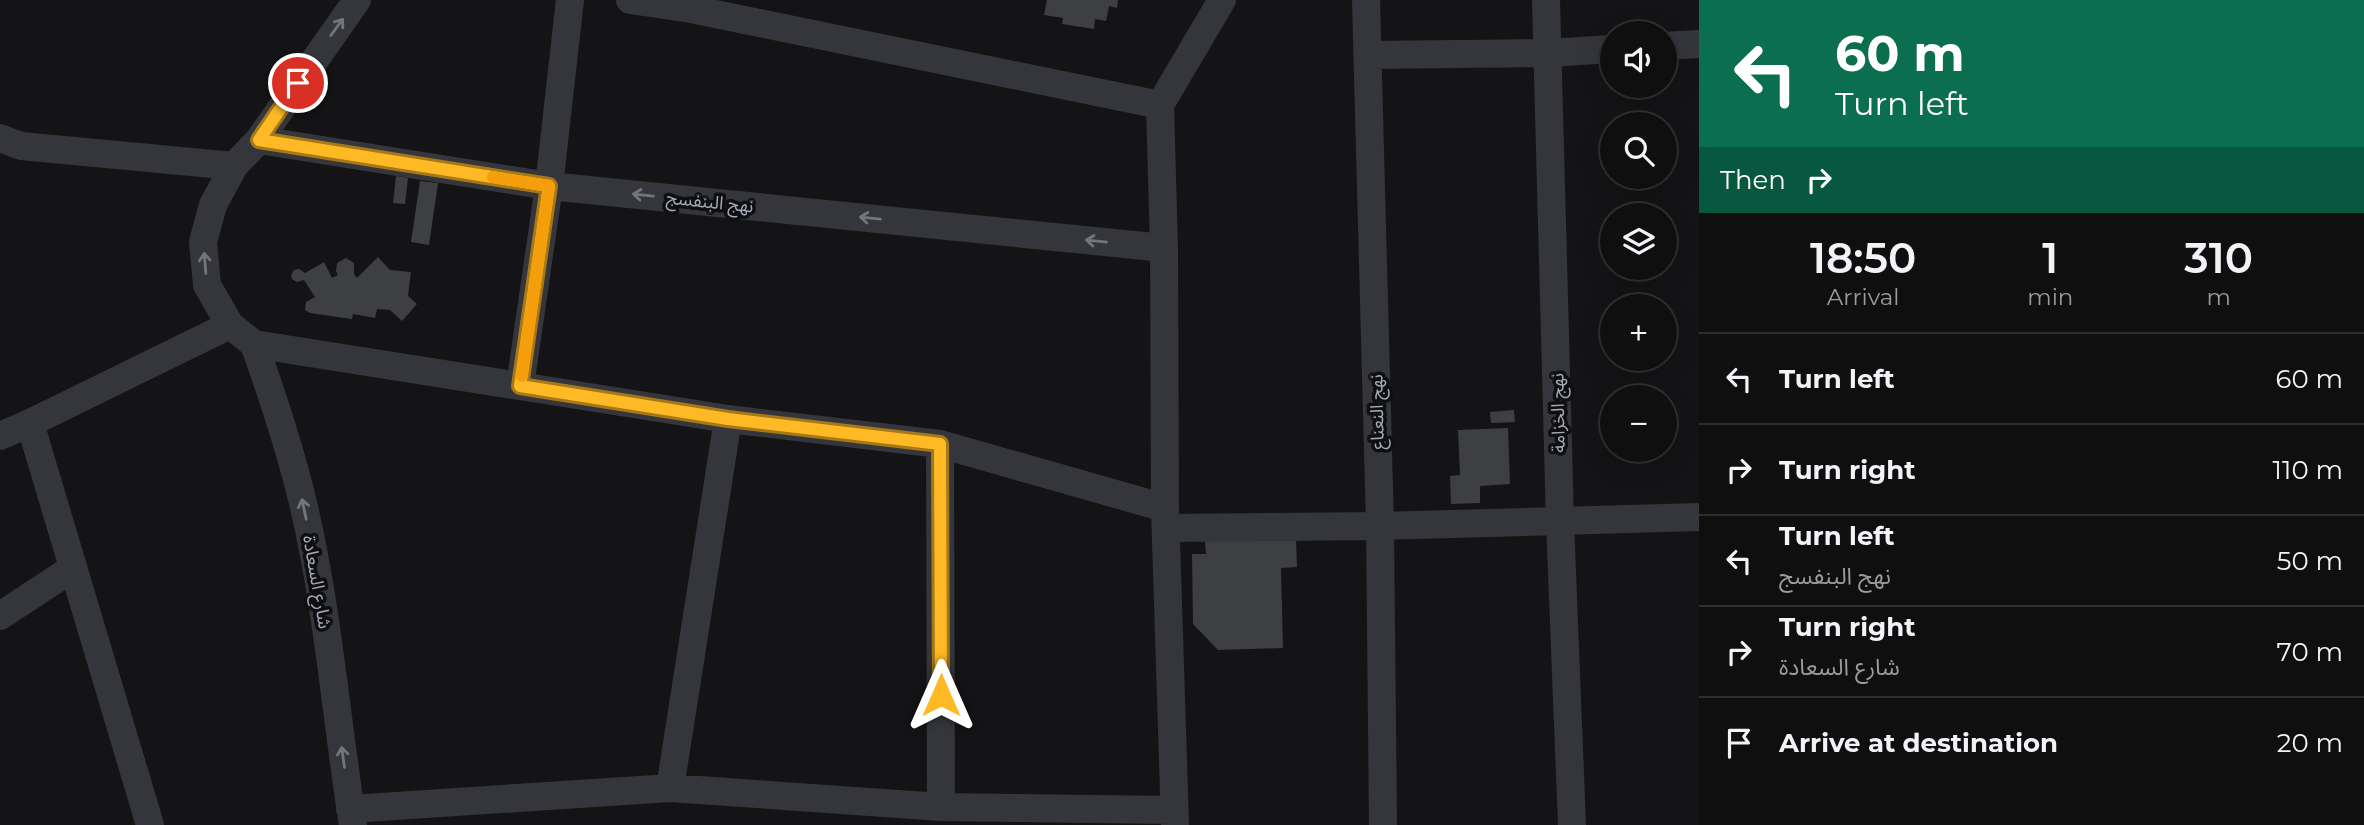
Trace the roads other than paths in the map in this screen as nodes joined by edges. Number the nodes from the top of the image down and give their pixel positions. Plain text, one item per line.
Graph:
1 (356, 0) edge
2 (570, 0) edge
3 (630, 0) edge
4 (1222, 0) edge
5 (1366, 0) edge
6 (1546, 0) edge
7 (691, 5) edge
8 (1699, 44) edge
9 (1677, 45) edge
10 (1600, 50) edge
11 (1549, 53) junction
12 (1367, 55) junction
13 (1160, 105) junction
14 (0, 138) edge
15 (259, 140) junction
16 (234, 166) junction
17 (549, 186) junction
18 (1164, 248) junction
19 (230, 325) junction
20 (254, 344) junction
21 (520, 386) junction
22 (728, 419) junction
23 (30, 423) junction
24 (0, 436) edge
25 (940, 444) junction
26 (1699, 516) edge
27 (1165, 518) junction
28 (1560, 522) junction
29 (1380, 526) junction
30 (73, 568) junction
31 (0, 616) edge
32 (670, 788) junction
33 (942, 807) junction
34 (352, 817) edge
35 (1175, 818) edge
36 (150, 825) edge
37 (1383, 825) edge
38 (1572, 825) edge

15 -> 1 street
2 - 17 street
3 - 7 street
4 - 13 street
5 - 12 street, نهج النعناع
6 - 11 street, نهج الخزامة
7 - 13 street
8 - 9 street
10 - 11 street
11 - 12 street
11 - 28 street, نهج الخزامة
12 - 29 street, نهج النعناع
13 - 18 street
14 - 16 street
15 - 16 street
15 - 17 street, نهج البنفسج
19 -> 16 street
18 -> 17 street, نهج البنفسج
17 - 21 street
18 - 27 street
19 - 20 street
19 - 23 street
20 - 21 street
34 -> 20 street, شارع السعادة
21 - 22 street
22 - 25 street
22 - 32 street
23 - 24 street
23 - 30 street
25 - 27 street
25 - 33 street
26 - 28 street
27 - 29 street
27 - 35 street
28 - 29 street
28 - 38 street, نهج الخزامة
29 - 37 street, نهج النعناع
30 - 31 street
30 - 36 street
32 - 33 street
32 - 34 street
33 - 35 street

